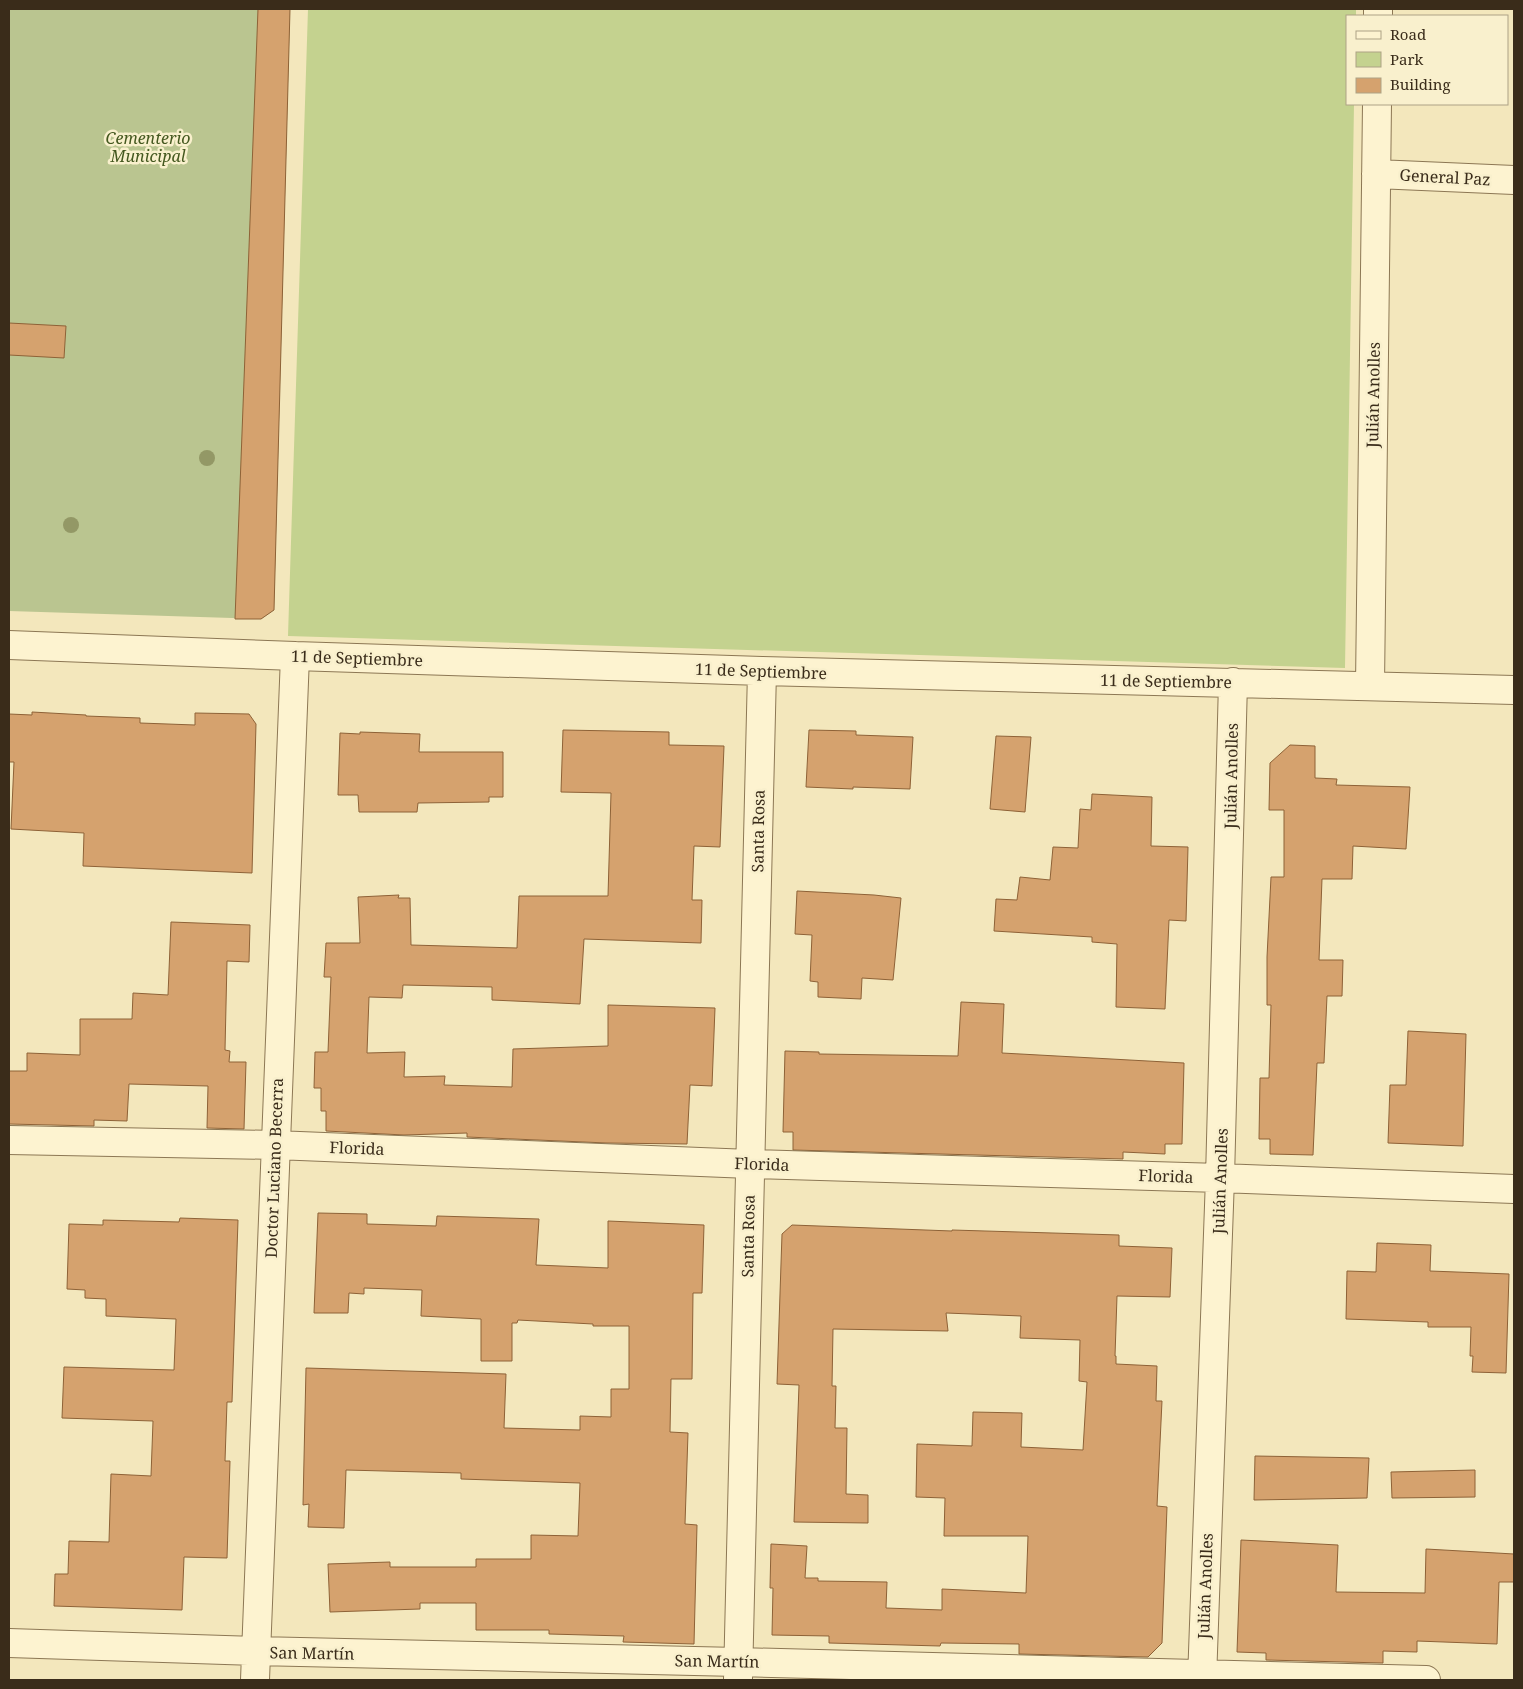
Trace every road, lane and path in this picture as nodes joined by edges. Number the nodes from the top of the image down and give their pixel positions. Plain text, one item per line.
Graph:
1 (1377, 105) edge
2 (1376, 174) junction
3 (1514, 180) edge
4 (9, 645) edge
5 (295, 656) junction
6 (762, 671) junction
7 (1233, 682) junction
8 (1370, 686) junction
9 (1514, 690) edge
10 (9, 1140) edge
11 (275, 1145) junction
12 (750, 1164) junction
13 (1220, 1178) junction
14 (1514, 1189) edge
15 (9, 1643) edge
16 (256, 1651) junction
17 (738, 1671) edge
18 (1202, 1677) edge
19 (255, 1680) edge
20 (1426, 1680) edge

1 - 2 street, Julián Anolles
2 - 3 street, General Paz
2 - 8 street, Julián Anolles
4 - 5 street, 11 de Septiembre
5 - 6 street, 11 de Septiembre
5 - 11 street, Doctor Luciano Becerra
6 - 7 street, 11 de Septiembre
6 - 12 street, Santa Rosa
7 - 8 street, 11 de Septiembre
7 - 13 street, Julián Anolles
8 - 9 street, 11 de Septiembre
10 - 11 street, Florida
11 - 12 street, Florida
11 - 16 street, Doctor Luciano Becerra
12 - 13 street, Florida
12 - 17 street, Santa Rosa
13 - 14 street, Florida
13 - 18 street, Julián Anolles
15 - 16 street, San Martín
16 - 17 street, San Martín
16 - 19 street, Doctor Luciano Becerra
17 - 18 street, San Martín
18 - 20 street, San Martín

